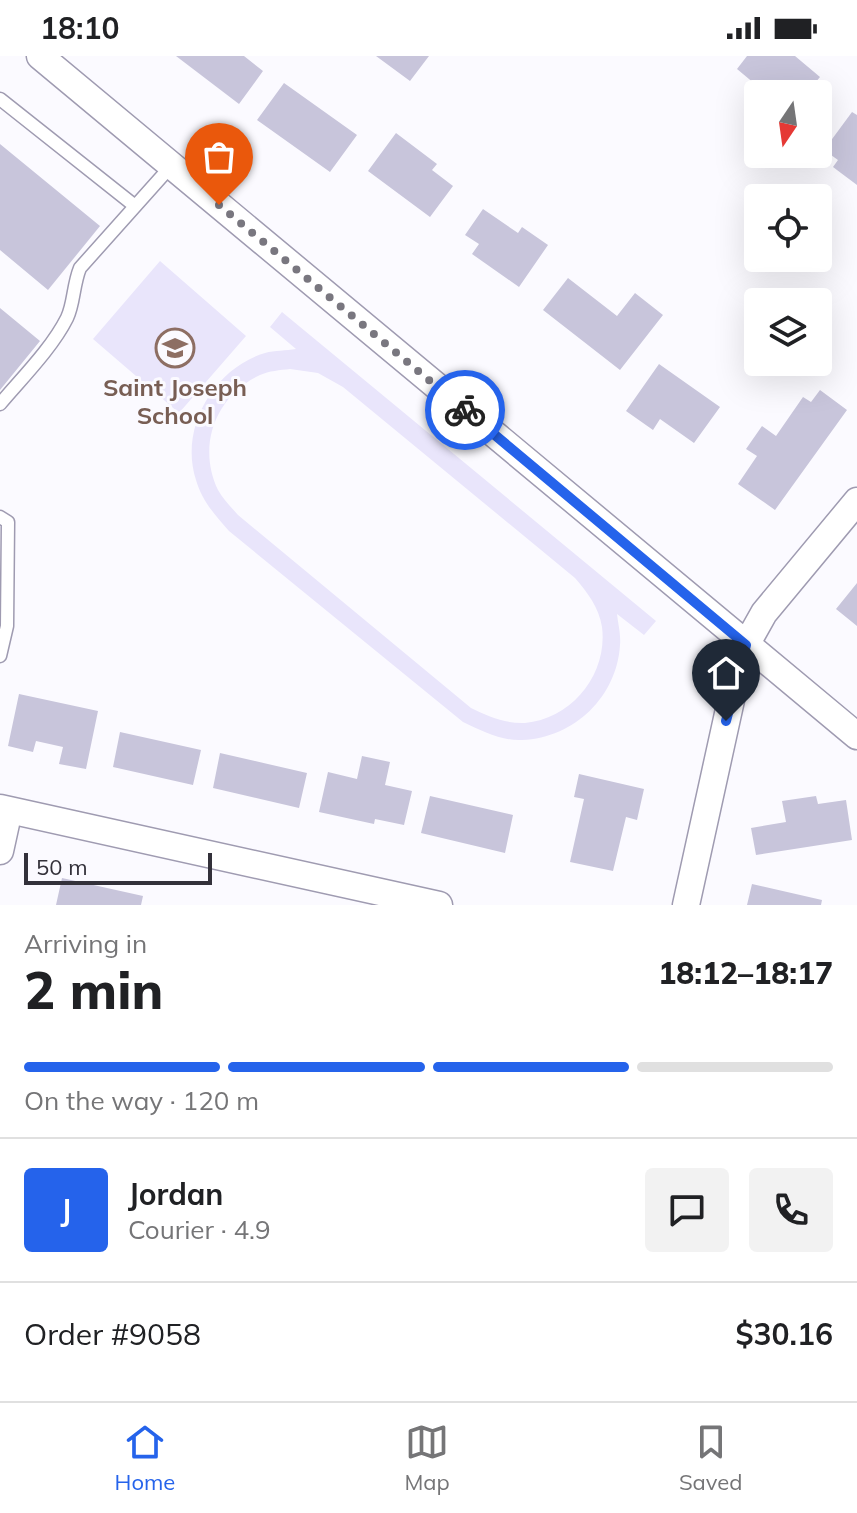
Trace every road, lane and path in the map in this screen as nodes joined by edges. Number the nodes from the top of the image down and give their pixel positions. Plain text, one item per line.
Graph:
1 (40, 56) edge
2 (0, 99) edge
3 (172, 165) junction
4 (135, 206) junction
5 (0, 404) edge
6 (857, 501) edge
7 (0, 517) edge
8 (746, 645) junction
9 (0, 656) edge
10 (857, 736) edge
11 (5, 809) edge
12 (0, 851) edge
13 (337, 894) edge
14 (439, 905) edge
15 (686, 905) edge

1 - 3 street
2 - 4 lane
3 - 4 lane
3 - 8 street
4 - 5 lane
6 - 8 street
7 - 9 lane
8 - 10 street
8 - 15 street
11 - 12 street
11 - 13 street
13 - 14 street

